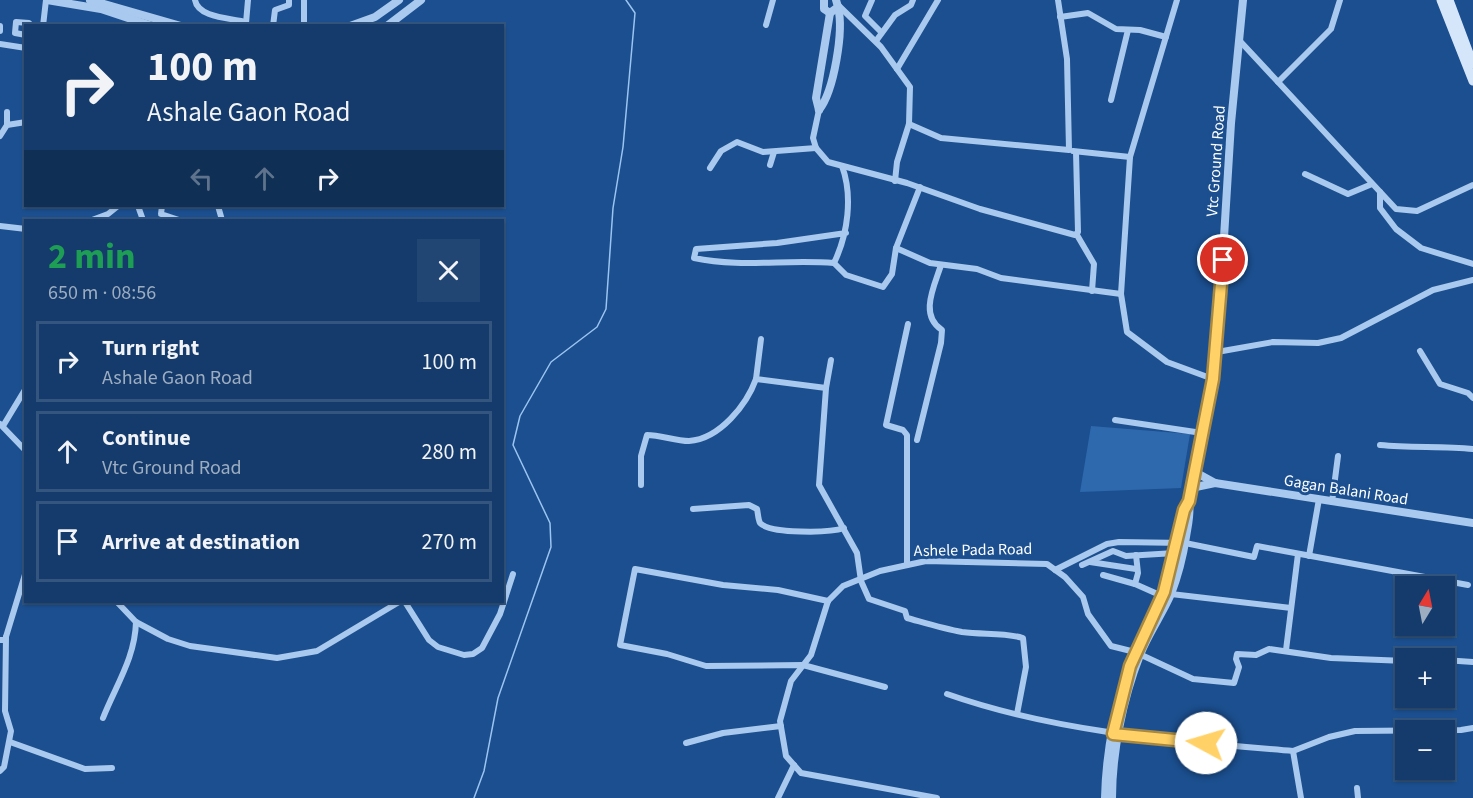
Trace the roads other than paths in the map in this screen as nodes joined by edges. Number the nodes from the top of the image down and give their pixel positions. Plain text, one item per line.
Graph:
1 (47, 0) edge
2 (90, 0) edge
3 (195, 0) edge
4 (248, 0) edge
5 (289, 0) edge
6 (304, 0) edge
7 (399, 0) edge
8 (421, 0) edge
9 (773, 0) edge
10 (872, 0) edge
11 (913, 0) edge
12 (938, 0) edge
13 (1058, 0) edge
14 (1176, 0) edge
15 (1243, 0) edge
16 (1340, 0) edge
17 (1441, 0) edge
18 (1449, 0) edge
19 (78, 2) edge
20 (822, 2) edge
21 (837, 4) edge
22 (127, 12) junction
23 (830, 13) junction
24 (1060, 16) junction
25 (30, 24) edge
26 (43, 24) edge
27 (148, 24) edge
28 (173, 24) edge
29 (246, 24) edge
30 (273, 24) edge
31 (304, 24) edge
32 (356, 24) edge
33 (390, 24) edge
34 (766, 26) dead end
35 (1128, 30) junction
36 (881, 32) junction
37 (24, 35) edge
38 (1166, 37) junction
39 (1239, 40) junction
40 (876, 41) junction
41 (0, 44) edge
42 (24, 48) edge
43 (1473, 63) edge
44 (897, 69) junction
45 (1473, 81) edge
46 (1278, 82) junction
47 (1111, 100) dead end
48 (819, 110) junction
49 (7, 112) dead end
50 (24, 122) edge
51 (909, 124) junction
52 (7, 125) junction
53 (0, 136) edge
54 (816, 148) junction
55 (1072, 151) junction
56 (774, 152) junction
57 (1130, 157) junction
58 (770, 165) dead end
59 (842, 166) junction
60 (710, 168) dead end
61 (1305, 174) dead end
62 (895, 181) junction
63 (1372, 184) junction
64 (1473, 185) edge
65 (920, 187) junction
66 (1380, 192) junction
67 (117, 207) edge
68 (162, 207) edge
69 (95, 219) edge
70 (176, 219) edge
71 (0, 226) edge
72 (24, 229) edge
73 (846, 232) junction
74 (1077, 235) junction
75 (897, 248) junction
76 (834, 263) junction
77 (1473, 264) edge
78 (941, 265) junction
79 (1473, 280) edge
80 (1092, 291) junction
81 (1121, 294) junction
82 (908, 324) dead end
83 (760, 339) dead end
84 (1420, 351) dead end
85 (1217, 352) junction
86 (831, 360) dead end
87 (756, 379) junction
88 (1213, 379) junction
89 (826, 388) junction
90 (24, 391) edge
91 (1473, 398) edge
92 (1115, 420) dead end
93 (2, 425) edge
94 (1202, 433) junction
95 (917, 440) dead end
96 (1380, 446) dead end
97 (24, 449) edge
98 (1473, 449) edge
99 (1338, 456) dead end
100 (1195, 472) junction
101 (1215, 483) junction
102 (641, 485) dead end
103 (1191, 488) junction
104 (1319, 499) junction
105 (1332, 502) junction
106 (693, 509) dead end
107 (1473, 523) edge
108 (844, 528) junction
109 (1181, 543) junction
110 (1175, 553) junction
111 (1298, 554) junction
112 (1136, 555) junction
113 (1309, 556) junction
114 (1089, 562) junction
115 (907, 564) junction
116 (1082, 565) dead end
117 (1136, 569) junction
118 (1055, 570) junction
119 (513, 574) dead end
120 (1103, 575) dead end
121 (861, 581) junction
122 (1135, 584) junction
123 (1468, 585) dead end
124 (23, 588) edge
125 (1171, 594) junction
126 (1162, 596) junction
127 (828, 601) junction
128 (504, 602) edge
129 (118, 603) edge
130 (397, 603) edge
131 (406, 603) edge
132 (504, 603) edge
133 (1291, 608) junction
134 (136, 622) junction
135 (3, 639) edge
136 (1286, 650) junction
137 (1138, 653) junction
138 (1395, 661) edge
139 (1455, 661) edge
140 (1473, 662) edge
141 (803, 665) junction
142 (885, 687) dead end
143 (947, 694) dead end
144 (1017, 714) junction
145 (103, 718) dead end
146 (781, 726) junction
147 (1473, 728) edge
148 (1116, 734) junction
149 (10, 742) junction
150 (686, 743) dead end
151 (1293, 752) junction
152 (794, 765) junction
153 (112, 768) dead end
154 (0, 771) edge
155 (1109, 778) junction
156 (1356, 788) dead end
157 (921, 797) edge
158 (778, 798) edge
159 (937, 798) edge
160 (1106, 798) edge
161 (1112, 798) edge
162 (1301, 798) edge
163 (1358, 798) edge

1 - 19 street
1 - 26 street
2 - 22 street
3 - 29 street
4 - 29 street
5 - 30 street
6 - 31 street
7 - 32 street
8 - 33 street
9 - 34 street
10 - 36 street
11 - 36 street
12 - 44 street
13 - 24 street
14 - 38 street
15 - 39 street, Vtc Ground Road
16 - 46 street
17 - 45 main road
18 - 43 main road
19 - 22 street
20 - 23 street
21 - 23 street
21 - 40 street
21 - 48 street
22 - 27 street
22 - 28 street
23 - 48 street
24 - 35 street
24 - 55 street
25 - 37 street
35 - 38 street
35 - 47 street
36 - 40 street
38 - 57 street
39 - 46 street
39 - 85 street, Vtc Ground Road
40 - 44 street
41 - 42 street
44 - 51 street
46 - 63 street
48 - 54 street
49 - 52 street
50 - 52 street
51 - 55 street
51 - 62 street
52 - 53 street
54 - 56 street
54 - 59 street
55 - 57 street
55 - 74 street
56 - 58 street
56 - 60 street
57 - 81 street
59 - 62 street
59 - 73 street
61 - 63 street
62 - 65 street
63 - 66 street
64 - 66 street
65 - 74 street
65 - 75 street
66 - 77 street
67 - 69 street
68 - 70 street
71 - 72 street
73 - 76 street
73 - 76 street
74 - 80 street
75 - 76 street
75 - 78 street
78 - 80 street
78 - 95 street
79 - 85 street
80 - 81 street
81 - 88 street
82 - 115 street
83 - 87 street
84 - 91 street
85 - 88 street, Vtc Ground Road
86 - 89 street
87 - 89 street
87 - 102 street
88 - 94 street, Vtc Ground Road
89 - 108 street
90 - 93 street
92 - 94 street
93 - 97 street
94 - 100 street, Vtc Ground Road
96 - 98 street
99 - 105 street
100 - 101 street, Gagan Balani Road
100 - 103 street, Vtc Ground Road
101 - 103 street, Gagan Balani Road
101 - 104 street, Gagan Balani Road
103 - 109 street, Vtc Ground Road
104 - 105 street, Gagan Balani Road
104 - 113 street
105 - 107 street, Gagan Balani Road
106 - 108 street
108 - 121 street
109 - 110 street
109 - 111 street
109 - 118 street
109 - 125 street
110 - 112 street
110 - 126 street
111 - 113 street
111 - 133 street
112 - 114 street
112 - 117 street
113 - 123 street
114 - 116 street
114 - 117 street
115 - 118 street, Ashele Pada Road
115 - 121 street, Ashele Pada Road
117 - 122 street
118 - 137 street
119 - 128 street
120 - 122 street
121 - 127 street, Ashele Pada Road
121 - 144 street
122 - 126 street
124 - 135 street
125 - 133 street
125 - 137 street
126 - 137 street
127 - 141 street
127 - 141 street
129 - 134 street
130 - 134 street
131 - 132 street
133 - 136 street
134 - 145 street
135 - 149 street
136 - 137 street
136 - 138 street
137 - 148 street
139 - 140 street
141 - 142 street
141 - 146 street
143 - 144 street
144 - 148 street
146 - 150 street
146 - 152 street
147 - 151 street
148 - 151 street
148 - 155 street
149 - 153 street
149 - 154 street
151 - 162 street
152 - 157 street
152 - 158 street
155 - 160 street
155 - 161 street
156 - 163 street
157 - 159 street

